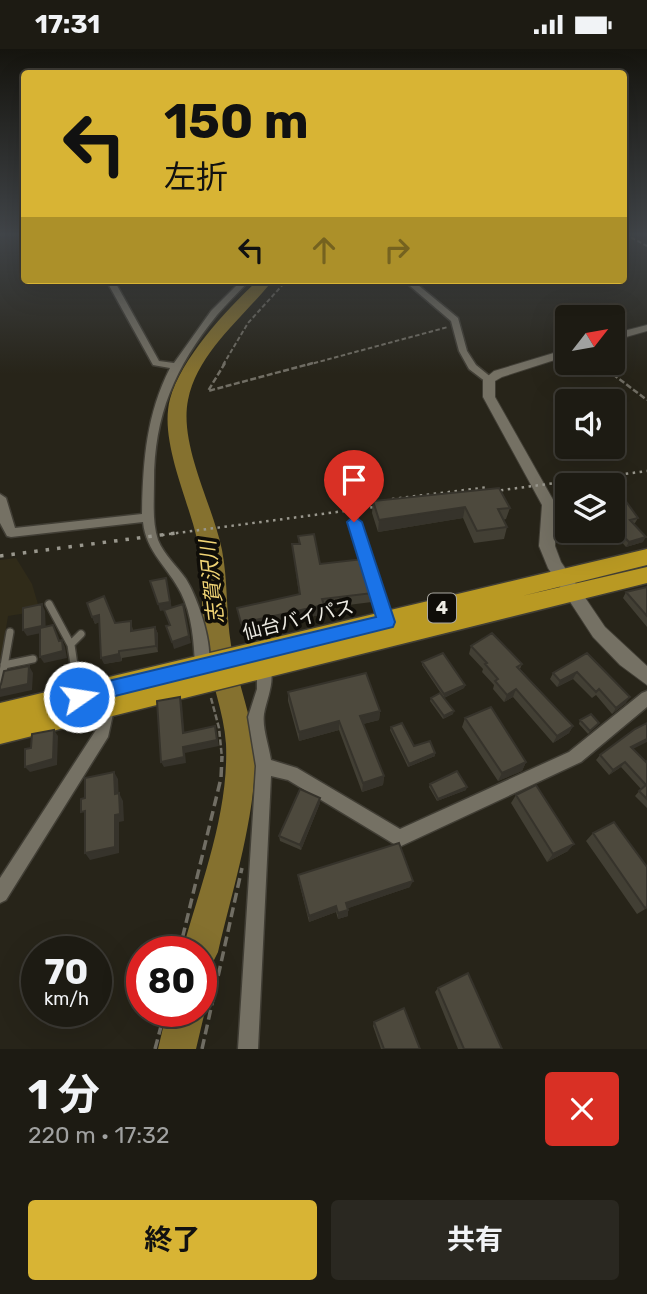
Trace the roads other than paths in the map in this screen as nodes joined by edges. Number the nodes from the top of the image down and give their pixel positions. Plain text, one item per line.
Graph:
1 (112, 284) edge
2 (242, 284) edge
3 (412, 284) edge
4 (647, 328) edge
5 (625, 334) edge
6 (555, 356) edge
7 (176, 366) junction
8 (489, 380) junction
9 (0, 498) edge
10 (148, 517) junction
11 (354, 522) dead end
12 (647, 557) edge
13 (647, 575) edge
14 (567, 586) junction
15 (49, 604) dead end
16 (387, 622) junction
17 (10, 632) dead end
18 (81, 633) dead end
19 (72, 643) junction
20 (33, 659) dead end
21 (4, 664) junction
22 (247, 667) junction
23 (206, 674) junction
24 (647, 677) edge
25 (0, 689) edge
26 (79, 697) junction
27 (647, 698) edge
28 (108, 705) junction
29 (0, 715) edge
30 (0, 731) edge
31 (264, 767) junction
32 (0, 894) edge
33 (248, 1049) edge

1 - 7 street
2 - 7 street
3 - 8 street
4 - 5 street
6 - 8 street
7 - 10 street
8 - 14 street
9 - 10 street
10 - 23 street
11 - 16 lane
12 - 14 highway, 仙台バイパス / 4
13 - 14 highway, 仙台バイパス / 4
14 - 16 highway, 仙台バイパス / 4
14 - 22 highway, 仙台バイパス / 4
14 - 24 street
15 - 19 lane
16 - 22 highway, 仙台バイパス / 4
17 - 21 lane
18 - 19 lane
19 - 26 lane
20 - 21 lane
21 - 25 lane
22 - 23 highway, 仙台バイパス / 4
22 - 31 street
23 - 26 highway, 仙台バイパス / 4
23 - 28 highway, 仙台バイパス / 4
26 - 29 highway, 仙台バイパス / 4
27 - 31 street
28 - 30 highway, 仙台バイパス / 4
28 - 32 street
31 - 33 street

